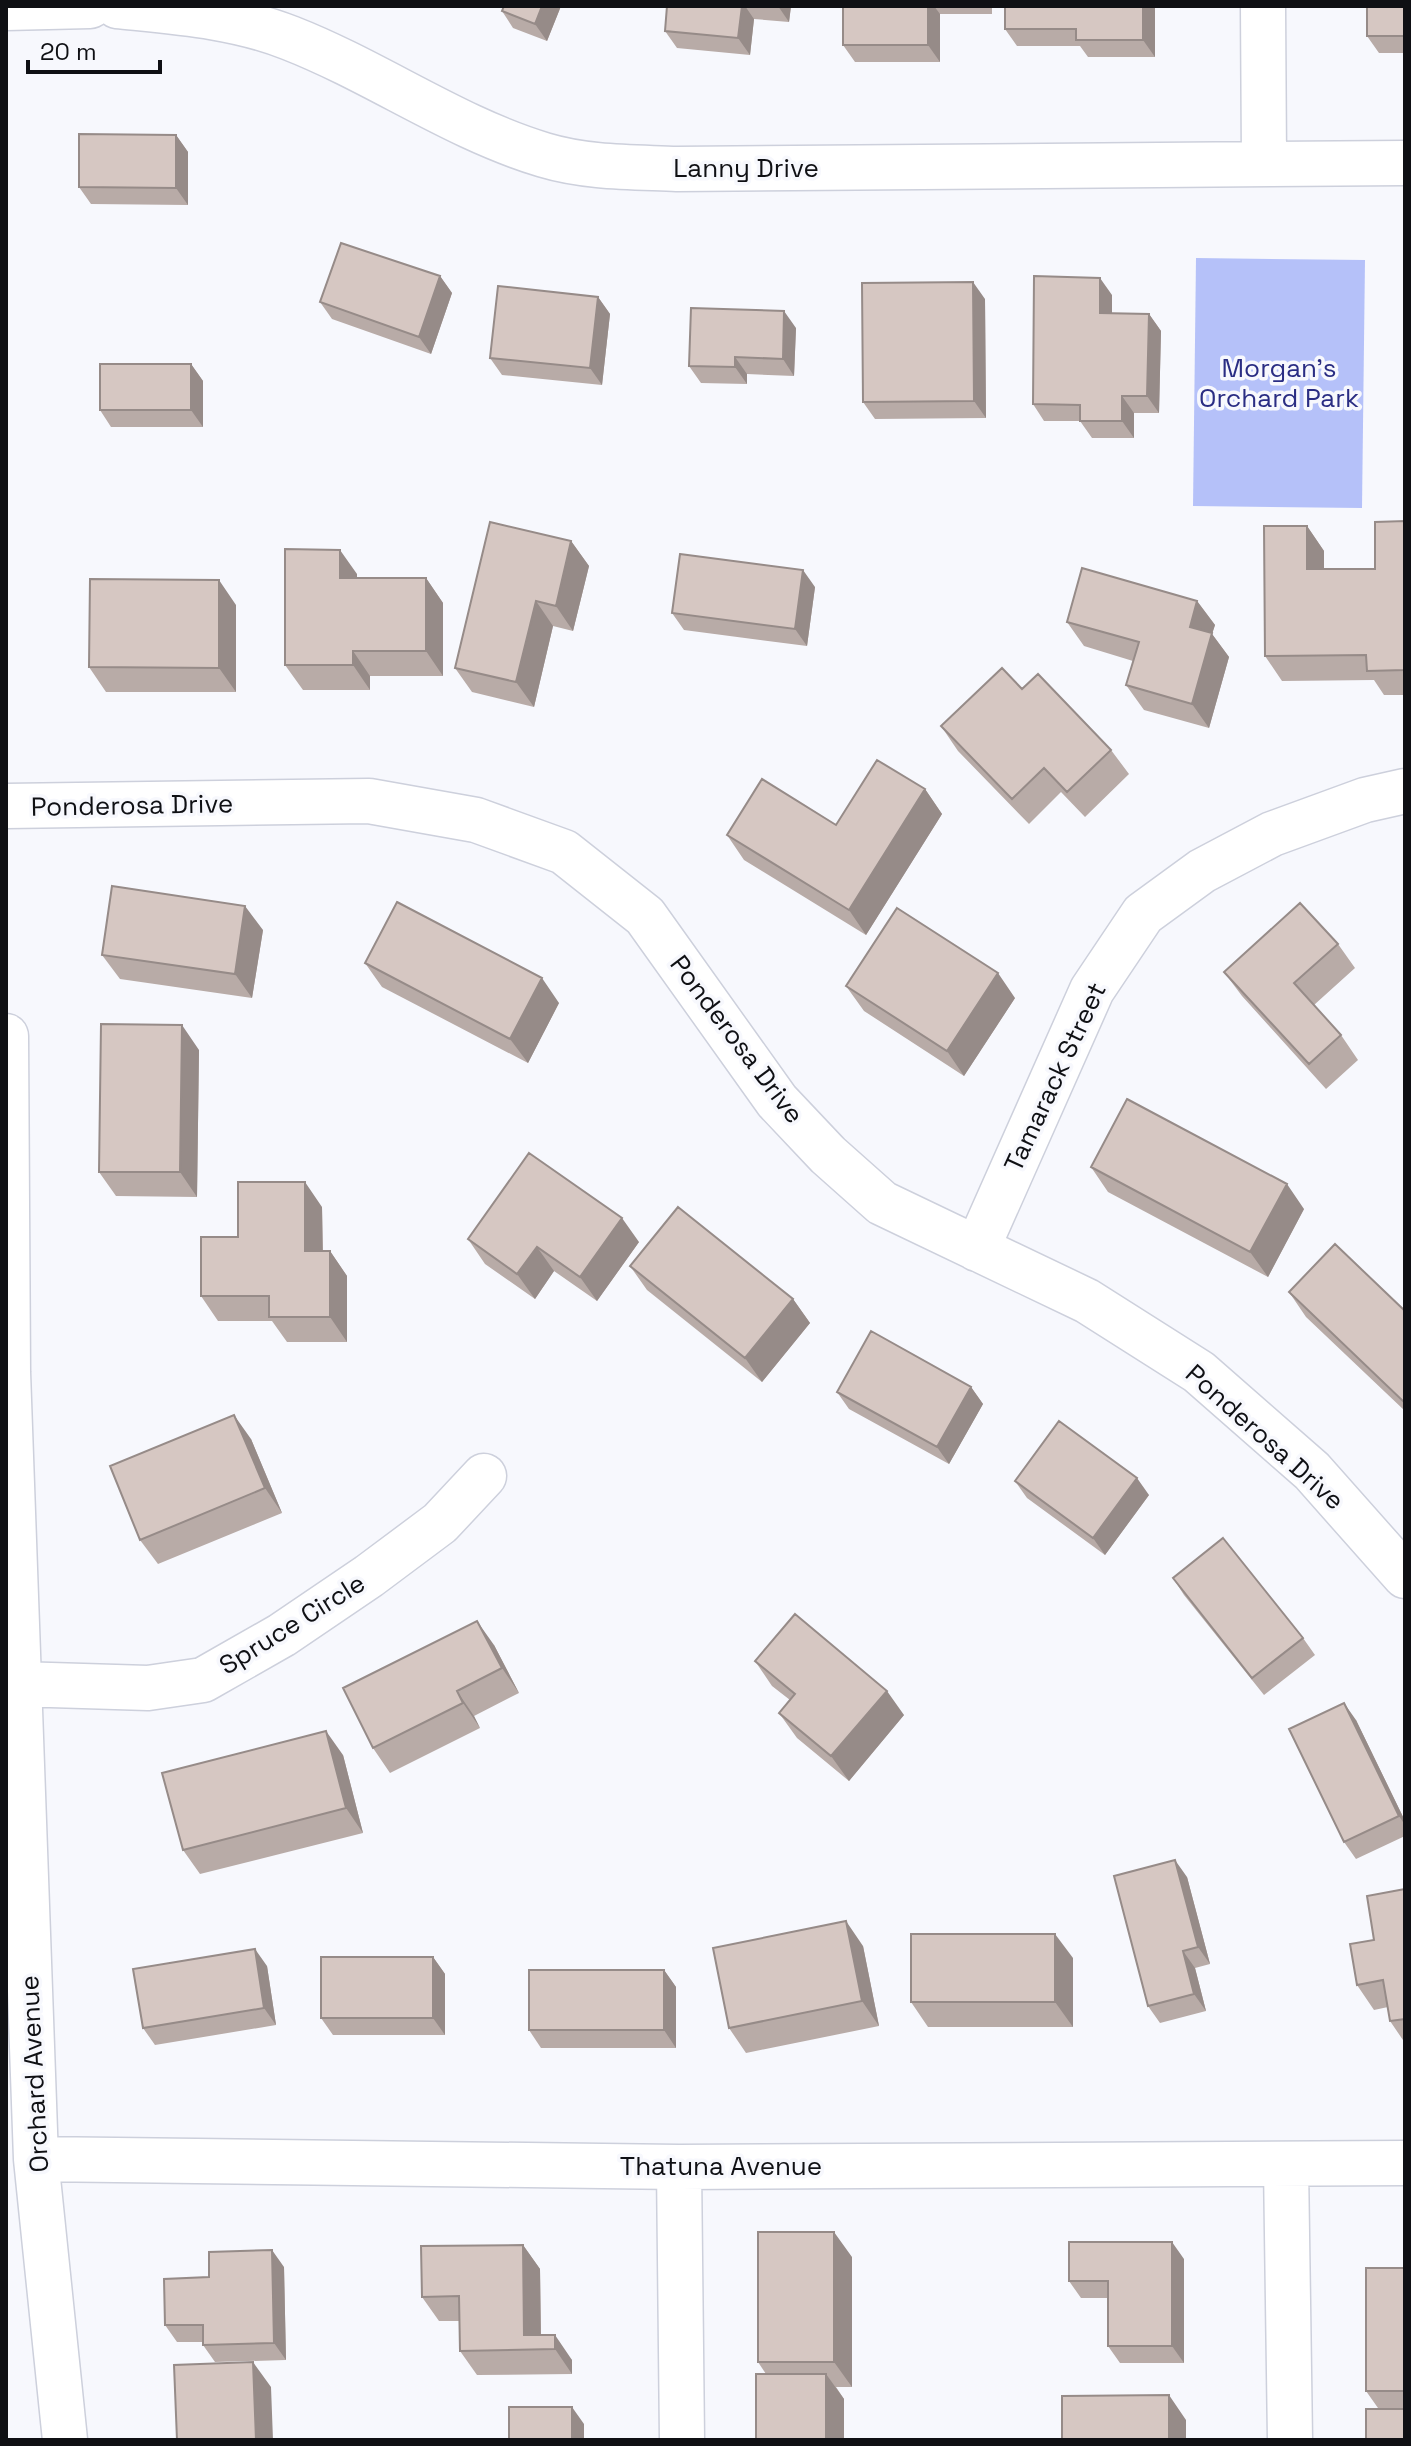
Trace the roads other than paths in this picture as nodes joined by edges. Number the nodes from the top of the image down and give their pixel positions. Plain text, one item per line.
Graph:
1 (90, 6) edge
2 (117, 6) edge
3 (1263, 6) edge
4 (6, 8) edge
5 (1264, 162) junction
6 (1405, 163) edge
7 (1405, 791) edge
8 (6, 806) edge
9 (6, 1036) edge
10 (977, 1249) junction
11 (7, 1372) edge
12 (484, 1476) dead end
13 (1404, 1573) edge
14 (18, 1684) junction
15 (36, 2159) junction
16 (1405, 2163) edge
17 (1286, 2165) junction
18 (679, 2167) junction
19 (65, 2440) edge
20 (682, 2440) edge
21 (1290, 2440) edge

1 - 4 street
2 - 5 street, Lanny Drive
3 - 5 street
5 - 6 street, Lanny Drive
7 - 10 street, Tamarack Street
8 - 10 street, Ponderosa Drive
9 - 11 street, Orchard Avenue
10 - 13 street, Ponderosa Drive
11 - 14 street, Orchard Avenue
12 - 14 street, Spruce Circle
14 - 15 street, Orchard Avenue
15 - 18 street, Thatuna Avenue
15 - 19 street, Orchard Avenue
16 - 17 street, Thatuna Avenue
17 - 18 street, Thatuna Avenue
17 - 21 street
18 - 20 street

